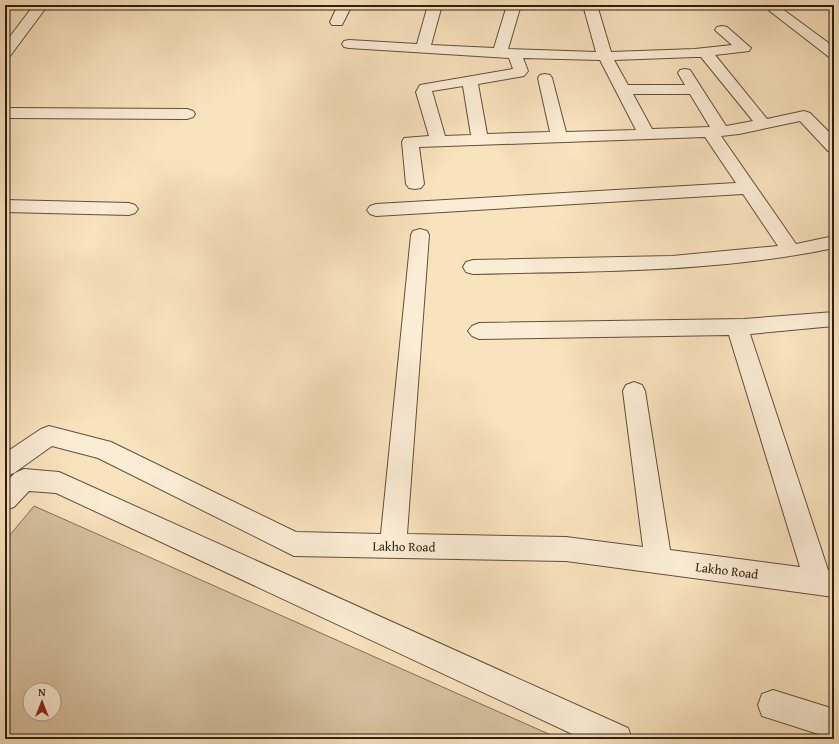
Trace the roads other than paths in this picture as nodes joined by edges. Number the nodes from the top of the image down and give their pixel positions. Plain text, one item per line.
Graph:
1 (41, 5) edge
2 (345, 5) edge
3 (435, 5) edge
4 (514, 5) edge
5 (590, 5) edge
6 (769, 5) edge
7 (337, 22) dead end
8 (722, 30) dead end
9 (349, 44) dead end
10 (423, 48) junction
11 (507, 52) junction
12 (5, 53) edge
13 (706, 53) junction
14 (834, 54) edge
15 (605, 57) junction
16 (685, 73) dead end
17 (545, 78) dead end
18 (470, 81) junction
19 (694, 89) junction
20 (622, 90) junction
21 (5, 113) edge
22 (187, 114) dead end
23 (763, 124) junction
24 (716, 132) junction
25 (647, 134) junction
26 (559, 137) junction
27 (480, 140) junction
28 (438, 141) junction
29 (834, 147) edge
30 (415, 184) dead end
31 (748, 188) junction
32 (5, 206) edge
33 (129, 208) dead end
34 (376, 210) dead end
35 (420, 235) dead end
36 (834, 242) edge
37 (791, 251) junction
38 (473, 266) dead end
39 (834, 319) edge
40 (737, 327) junction
41 (479, 331) dead end
42 (634, 391) dead end
43 (5, 466) edge
44 (5, 498) edge
45 (393, 546) junction
46 (658, 561) junction
47 (826, 582) edge
48 (773, 705) dead end
49 (834, 724) edge
50 (617, 739) edge

1 - 12 street
2 - 7 street
3 - 10 street
4 - 11 street
5 - 15 street
6 - 14 street
8 - 13 street
9 - 10 street
10 - 11 street
11 - 15 street
11 - 18 street
13 - 15 street
13 - 23 street
15 - 20 street
16 - 19 street
17 - 26 street
18 - 27 street
18 - 28 street
19 - 20 street
19 - 24 street
20 - 25 street
21 - 22 street
23 - 24 street
23 - 29 street
24 - 25 street
24 - 31 street
25 - 26 street
26 - 27 street
27 - 28 street
28 - 30 street
31 - 34 street
31 - 37 street
32 - 33 street
35 - 45 street
36 - 37 street
37 - 38 street
39 - 40 street
40 - 41 street
40 - 47 street
42 - 46 street
43 - 45 street, Lakho Road
44 - 50 street
45 - 46 street, Lakho Road
46 - 47 street, Lakho Road
48 - 49 street

